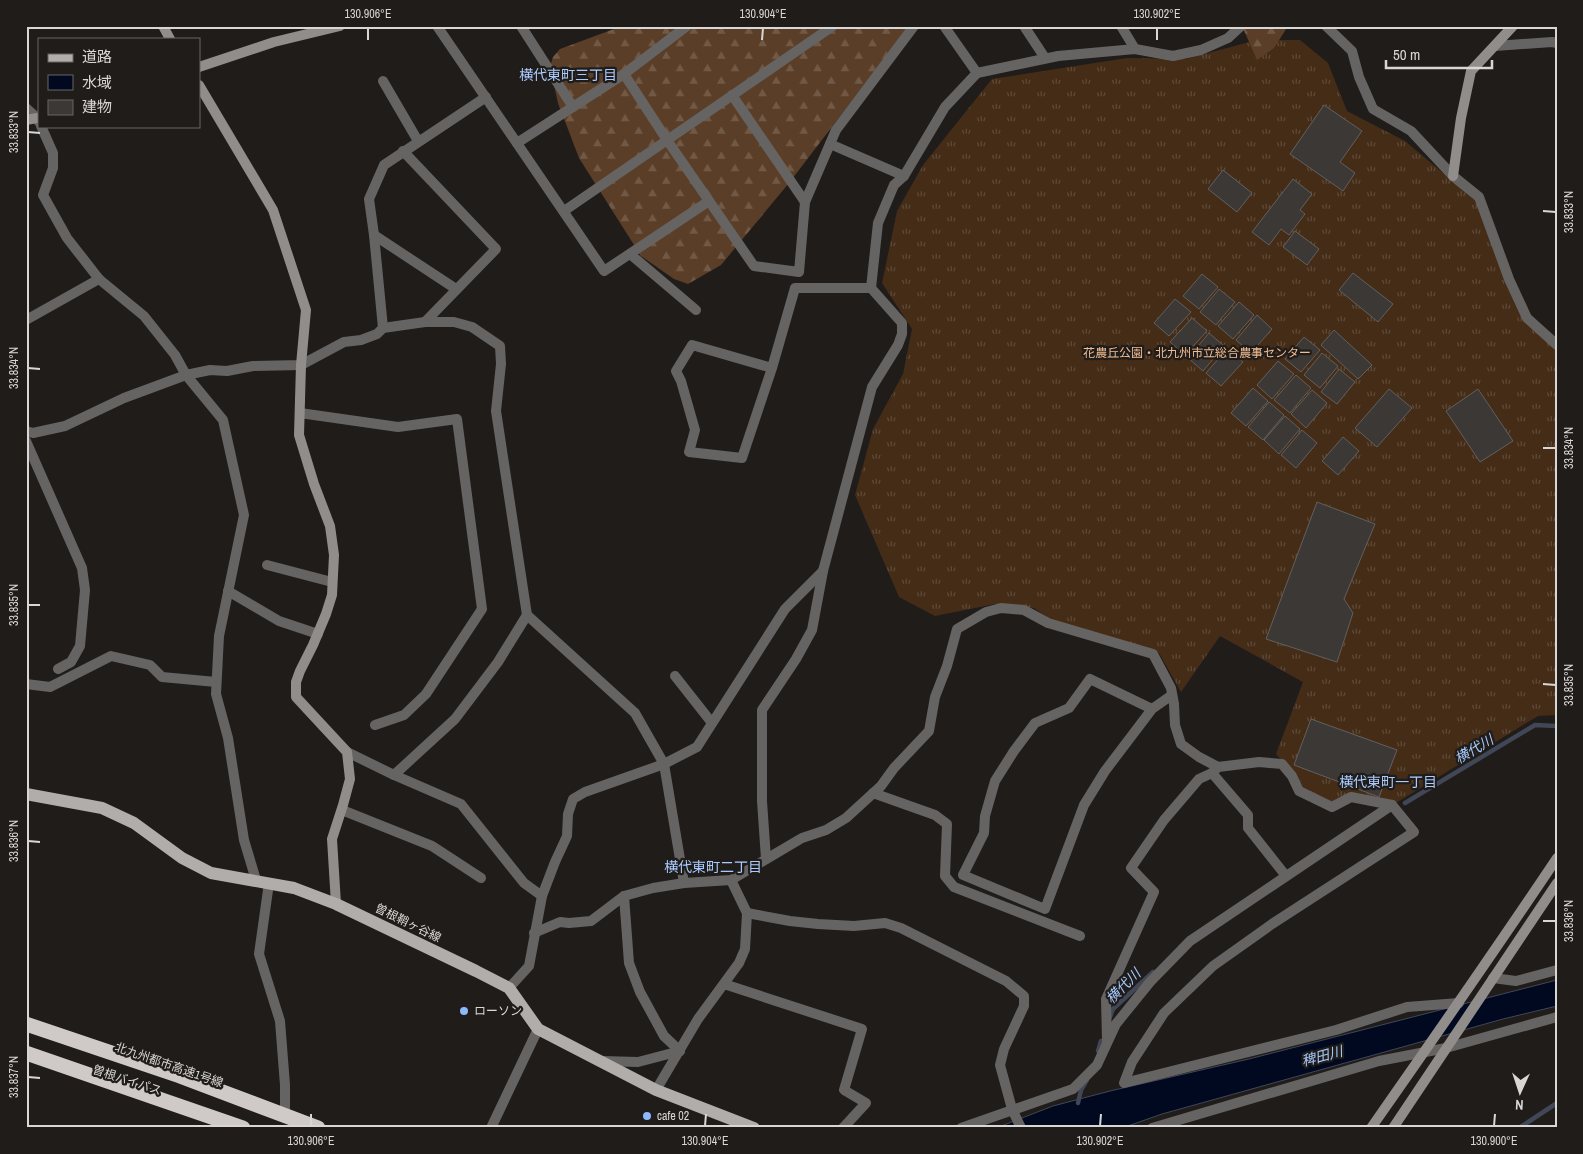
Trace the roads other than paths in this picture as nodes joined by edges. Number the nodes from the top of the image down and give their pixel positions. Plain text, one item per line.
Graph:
1 (163, 26) edge
2 (340, 26) edge
3 (438, 26) edge
4 (521, 26) edge
5 (687, 26) edge
6 (833, 26) edge
7 (914, 26) edge
8 (944, 26) edge
9 (1024, 26) edge
10 (1121, 26) edge
11 (1241, 26) edge
12 (1326, 26) edge
13 (1513, 26) edge
14 (817, 31) edge
15 (169, 38) edge
16 (1557, 43) edge
17 (1495, 46) junction
18 (1135, 49) junction
19 (1045, 58) junction
20 (200, 67) edge
21 (977, 73) junction
22 (624, 74) junction
23 (383, 81) dead end
24 (200, 87) edge
25 (732, 95) junction
26 (486, 97) junction
27 (573, 107) junction
28 (26, 108) edge
29 (36, 121) edge
30 (40, 128) edge
31 (667, 140) junction
32 (418, 141) junction
33 (517, 143) junction
34 (830, 144) junction
35 (403, 151) junction
36 (904, 176) junction
37 (1453, 176) junction
38 (709, 200) junction
39 (805, 202) junction
40 (564, 211) junction
41 (374, 235) junction
42 (630, 254) junction
43 (99, 279) junction
44 (871, 288) junction
45 (456, 289) junction
46 (696, 310) dead end
47 (26, 320) edge
48 (425, 322) junction
49 (383, 328) junction
50 (1557, 345) edge
51 (301, 365) junction
52 (772, 368) junction
53 (186, 375) junction
54 (300, 413) junction
55 (26, 432) edge
56 (26, 441) edge
57 (266, 564) dead end
58 (823, 571) junction
59 (332, 582) junction
60 (228, 591) junction
61 (527, 615) junction
62 (318, 634) junction
63 (58, 668) dead end
64 (675, 676) dead end
65 (216, 682) junction
66 (26, 684) edge
67 (1172, 695) junction
68 (1152, 709) junction
69 (712, 723) junction
70 (375, 725) dead end
71 (347, 752) junction
72 (664, 764) junction
73 (1215, 770) junction
74 (394, 775) junction
75 (873, 793) junction
76 (26, 794) edge
77 (1392, 805) junction
78 (342, 810) junction
79 (1557, 858) edge
80 (766, 859) junction
81 (1286, 876) junction
82 (481, 878) dead end
83 (256, 880) junction
84 (731, 880) junction
85 (269, 883) junction
86 (684, 883) junction
87 (1557, 883) edge
88 (542, 896) junction
89 (624, 896) junction
90 (336, 904) junction
91 (746, 913) junction
92 (534, 933) junction
93 (1080, 936) dead end
94 (1557, 970) edge
95 (1493, 978) junction
96 (724, 984) junction
97 (509, 988) junction
98 (1462, 999) junction
99 (1557, 1017) edge
100 (26, 1024) edge
101 (538, 1029) junction
102 (26, 1032) edge
103 (1107, 1044) junction
104 (1446, 1048) junction
105 (680, 1051) junction
106 (26, 1053) edge
107 (1419, 1057) junction
108 (600, 1061) junction
109 (26, 1062) edge
110 (656, 1090) junction
111 (1014, 1112) junction
112 (285, 1115) junction
113 (218, 1128) edge
114 (243, 1128) edge
115 (301, 1128) edge
116 (318, 1128) edge
117 (491, 1128) edge
118 (754, 1128) edge
119 (842, 1128) edge
120 (961, 1128) edge
121 (1020, 1128) edge
122 (1152, 1128) edge
123 (1371, 1128) edge
124 (1392, 1128) edge

1 - 15 street
2 - 20 street
3 - 26 street
4 - 27 street
5 - 22 street
6 - 14 street
7 - 34 street
8 - 21 street
9 - 19 street
10 - 18 street
11 - 18 street
12 - 37 street
13 - 17 street
14 - 25 street
16 - 17 street
17 - 37 street
18 - 19 street
19 - 21 street
21 - 36 street
22 - 27 street
22 - 31 street
23 - 32 street
24 - 51 street
25 - 31 street
25 - 39 street
26 - 32 street
26 - 33 street
27 - 33 street
28 - 29 street
30 - 43 street
31 - 38 street
31 - 40 street
32 - 35 street
33 - 40 street
34 - 36 street
34 - 39 street
35 - 41 street
35 - 45 street
36 - 44 street
37 - 50 street
38 - 39 street
38 - 42 street
40 - 42 street
41 - 45 street
41 - 49 street
42 - 46 street
43 - 47 street
43 - 53 street
44 - 52 street
44 - 58 street
45 - 48 street
48 - 49 street
48 - 61 street
49 - 51 street
51 - 53 street
51 - 54 street
52 - 52 street
53 - 55 street
53 - 60 street
54 - 59 street
54 - 70 street
56 - 63 street
57 - 59 street
58 - 69 street
58 - 80 street
59 - 62 street
60 - 62 street
60 - 65 street
61 - 72 street
61 - 74 street
62 - 71 street
64 - 69 street
65 - 66 street
65 - 83 street
67 - 68 street
67 - 73 street
67 - 75 street
68 - 68 street
69 - 72 street
71 - 74 street
71 - 78 street
72 - 86 street
72 - 88 street
73 - 77 street
73 - 81 street
73 - 103 street
74 - 88 street
75 - 80 street
75 - 93 street
76 - 83 main road, 曽根鞘ヶ谷線
77 - 81 street
77 - 98 street
78 - 82 street
78 - 90 street
79 - 98 street
80 - 84 street
81 - 103 street
83 - 85 main road, 曽根鞘ヶ谷線
84 - 86 street
84 - 91 street
85 - 90 main road, 曽根鞘ヶ谷線
85 - 112 street
86 - 89 street
87 - 95 street
88 - 92 street
89 - 92 street
89 - 105 street
90 - 97 main road, 曽根鞘ヶ谷線
91 - 96 street
91 - 111 street
92 - 97 street
94 - 95 street
95 - 104 street
96 - 105 street
96 - 119 street
97 - 101 main road, 曽根鞘ヶ谷線
98 - 107 street
99 - 104 street
100 - 112 highway, 曽根バイパス
101 - 108 main road, 曽根鞘ヶ谷線
101 - 117 street
102 - 115 highway, 北九州都市高速1号線
103 - 111 street
104 - 107 street
104 - 124 street
105 - 108 street
105 - 110 street
106 - 114 highway
107 - 122 street
107 - 123 street
108 - 110 main road, 曽根鞘ヶ谷線
109 - 113 highway, 曽根バイパス
110 - 118 main road, 曽根鞘ヶ谷線
111 - 120 street
111 - 121 street
112 - 116 highway, 曽根バイパス

